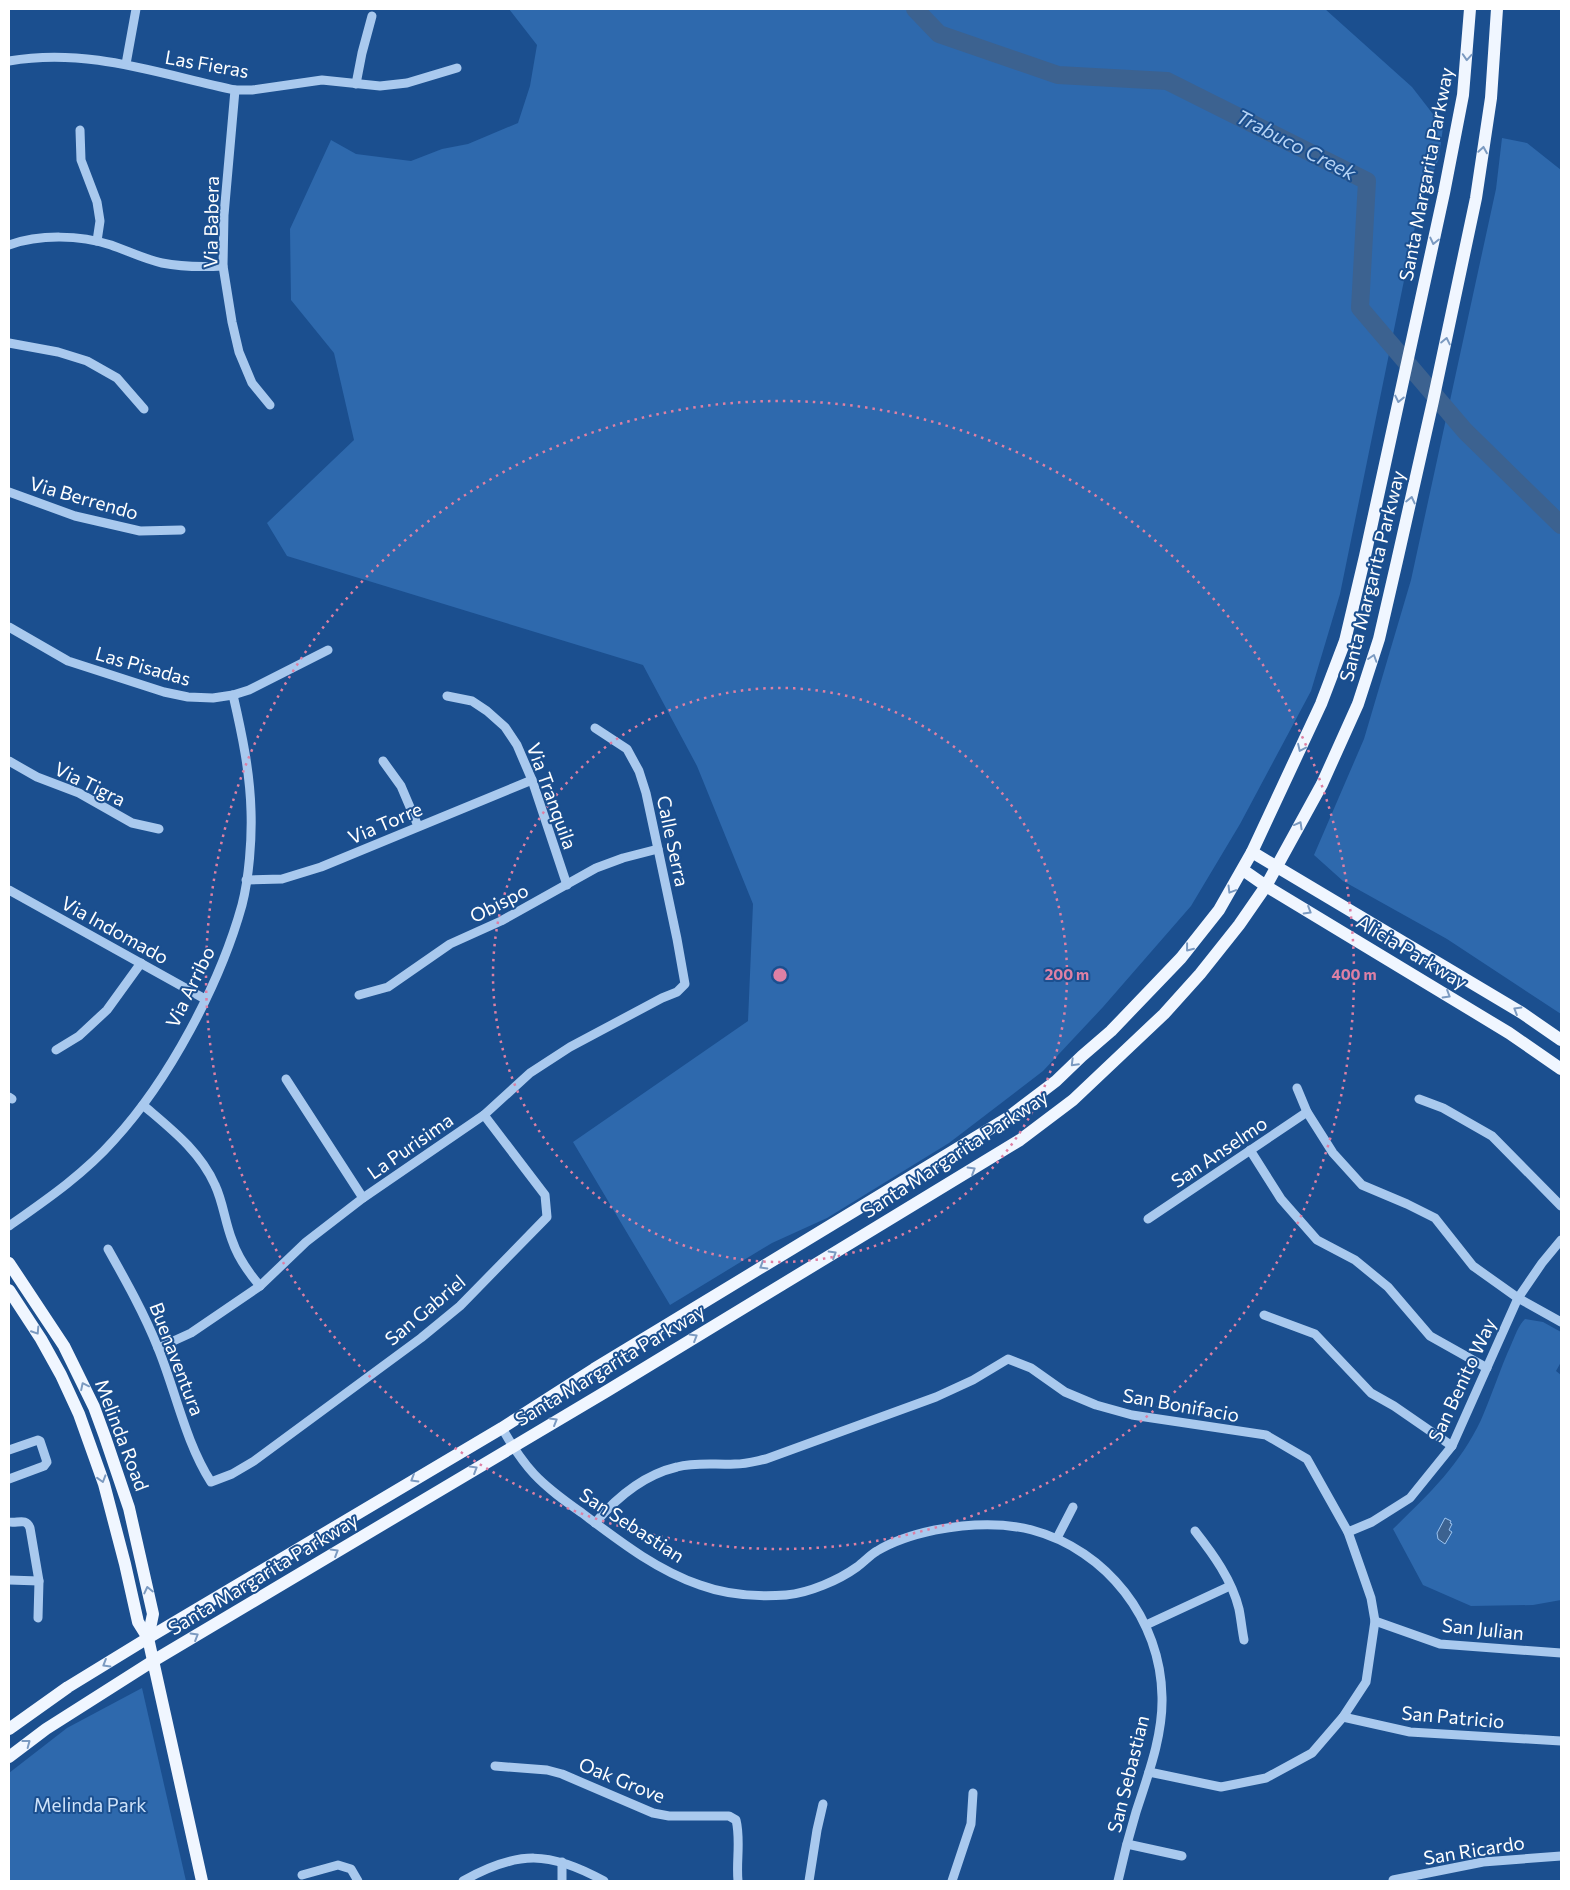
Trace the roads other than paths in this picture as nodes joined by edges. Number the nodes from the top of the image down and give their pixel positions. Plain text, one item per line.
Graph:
1 (136, 9) edge
2 (1470, 9) edge
3 (1497, 9) edge
4 (372, 16) dead end
5 (9, 61) edge
6 (126, 64) junction
7 (456, 68) dead end
8 (356, 84) junction
9 (235, 90) junction
10 (80, 130) dead end
11 (97, 241) junction
12 (9, 246) edge
13 (223, 266) junction
14 (9, 343) edge
15 (270, 406) dead end
16 (144, 409) dead end
17 (9, 492) edge
18 (181, 530) dead end
19 (9, 627) edge
20 (328, 650) dead end
21 (233, 695) junction
22 (447, 696) dead end
23 (595, 728) dead end
24 (9, 761) edge
25 (383, 761) dead end
26 (532, 780) junction
27 (418, 826) junction
28 (159, 829) dead end
29 (658, 849) junction
30 (1252, 852) junction
31 (1276, 867) junction
32 (1243, 870) junction
33 (246, 880) junction
34 (567, 885) junction
35 (1266, 886) junction
36 (9, 890) edge
37 (141, 962) junction
38 (685, 981) joint
39 (359, 996) dead end
40 (205, 999) junction
41 (1561, 1040) edge
42 (56, 1050) dead end
43 (1561, 1069) edge
44 (286, 1079) dead end
45 (1296, 1088) dead end
46 (1419, 1099) dead end
47 (143, 1106) junction
48 (1308, 1112) junction
49 (484, 1115) junction
50 (1250, 1150) junction
51 (364, 1198) junction
52 (1561, 1206) edge
53 (1148, 1219) dead end
54 (9, 1226) edge
55 (1561, 1240) edge
56 (108, 1249) dead end
57 (9, 1263) edge
58 (260, 1286) junction
59 (9, 1290) edge
60 (1518, 1298) junction
61 (1264, 1315) dead end
62 (1561, 1322) edge
63 (158, 1348) junction
64 (1487, 1368) junction
65 (502, 1428) junction
66 (512, 1446) junction
67 (1452, 1446) junction
68 (9, 1450) edge
69 (9, 1479) edge
70 (211, 1482) joint
71 (1073, 1507) dead end
72 (9, 1522) edge
73 (596, 1523) junction
74 (1195, 1531) dead end
75 (1348, 1532) junction
76 (1057, 1538) junction
77 (9, 1580) edge
78 (39, 1581) junction
79 (1230, 1586) junction
80 (38, 1618) dead end
81 (1374, 1621) junction
82 (1146, 1625) junction
83 (148, 1638) junction
84 (1244, 1640) dead end
85 (1561, 1653) edge
86 (154, 1661) junction
87 (1343, 1718) junction
88 (9, 1729) edge
89 (1561, 1742) edge
90 (9, 1757) edge
91 (495, 1766) dead end
92 (1149, 1772) junction
93 (973, 1793) dead end
94 (823, 1804) dead end
95 (1127, 1844) junction
96 (1182, 1856) dead end
97 (1561, 1856) edge
98 (562, 1862) junction
99 (302, 1875) dead end
100 (1393, 1880) dead end
101 (202, 1881) edge
102 (358, 1881) edge
103 (463, 1881) edge
104 (562, 1881) edge
105 (604, 1881) edge
106 (738, 1881) edge
107 (810, 1881) edge
108 (952, 1881) edge
109 (1118, 1881) edge

1 - 6 street
2 -> 30 main road, Santa Margarita Parkway
31 -> 3 main road, Santa Margarita Parkway
4 - 8 street
5 - 6 street, Las Fieras
6 - 9 street, Las Fieras
7 - 8 street, Las Fieras
8 - 9 street, Las Fieras
9 - 13 street, Via Babera
10 - 11 street
11 - 12 street
11 - 13 street
13 - 15 street, Via Babera
14 - 16 street
17 - 18 street, Via Berrendo
19 - 21 street, Las Pisadas
20 - 21 street, Las Pisadas
21 - 33 street, Via Arribo
22 - 26 street, Via Tranquila
23 - 29 street, Calle Serra
24 - 28 street, Via Tigra
25 - 27 street
26 - 27 street, Via Torre
26 - 34 street, Via Tranquila
27 - 33 street, Via Torre
29 - 34 street, Obispo
29 - 38 street, Calle Serra
30 - 31 main road, Alicia Parkway
30 - 32 main road, Santa Margarita Parkway
31 - 35 main road, Santa Margarita Parkway
41 -> 31 main road, Alicia Parkway
32 - 35 main road, Alicia Parkway
32 -> 65 main road, Santa Margarita Parkway
33 - 40 street, Via Arribo
34 - 39 street, Obispo
35 -> 43 main road, Alicia Parkway
66 -> 35 main road, Santa Margarita Parkway
36 - 37 street, Via Indomado
37 - 40 street, Via Indomado
37 - 42 street
38 - 49 street, La Purisima
40 - 47 street, Via Arribo
44 - 51 street
45 - 48 street
46 - 52 street
47 - 54 street, Via Arribo
47 - 58 street
48 - 50 street, San Anselmo
48 - 60 street
49 - 51 street, La Purisima
49 - 70 street, San Gabriel
50 - 53 street, San Anselmo
50 - 64 street
51 - 58 street, La Purisima
55 - 60 street, San Benito Way
56 - 63 street, Buenaventura
83 -> 57 main road, Melinda Road
58 - 63 street, La Purisima
59 -> 83 main road, Melinda Road
60 - 62 street
60 - 64 street, San Benito Way
61 - 67 street
63 - 70 street, Buenaventura
64 - 67 street, San Benito Way
65 - 66 street, San Sebastian
65 -> 83 main road, Santa Margarita Parkway
66 - 73 street, San Sebastian
86 -> 66 main road, Santa Margarita Parkway
67 - 75 street, San Benito Way
68 - 69 street
71 - 76 street
72 - 78 street
73 - 75 street, San Bonifacio
73 - 76 street, San Sebastian
74 - 79 street
75 - 81 street, San Bonifacio
76 - 82 street, San Sebastian
77 - 78 street
78 - 80 street
79 - 82 street
79 - 84 street
81 - 85 street, San Julian
81 - 87 street, San Bonifacio
82 - 92 street, San Sebastian
83 - 86 main road, Melinda Road
83 -> 88 main road, Santa Margarita Parkway
90 -> 86 main road, Santa Margarita Parkway
86 - 101 main road, Melinda Road
87 - 89 street, San Patricio
87 - 92 street, San Bonifacio
91 - 106 street, Oak Grove
92 - 95 street, San Sebastian
93 - 108 street
94 - 107 street
95 - 96 street
95 - 109 street, San Sebastian
97 - 100 street, San Ricardo
98 - 103 street
98 - 104 street
98 - 105 street
99 - 102 street

